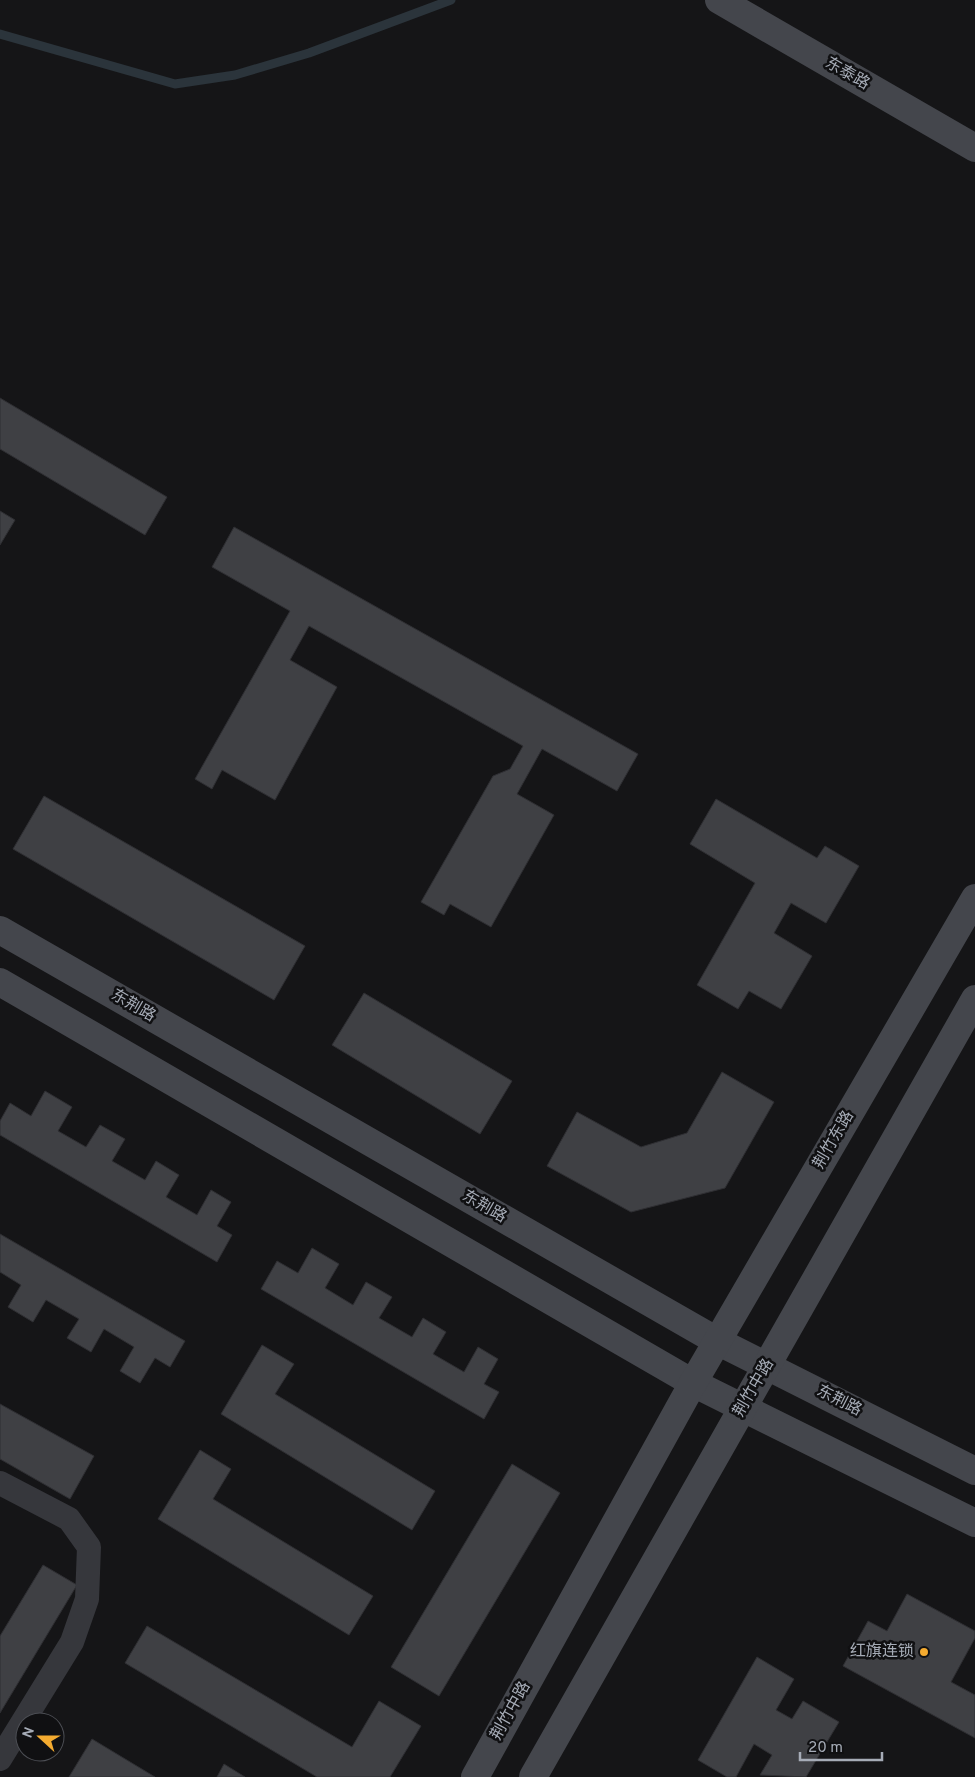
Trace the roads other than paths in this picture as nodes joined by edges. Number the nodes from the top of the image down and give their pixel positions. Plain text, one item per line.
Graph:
1 (719, 0) edge
2 (975, 148) edge
3 (975, 898) edge
4 (0, 930) edge
5 (0, 982) edge
6 (975, 999) edge
7 (717, 1341) junction
8 (767, 1365) junction
9 (692, 1383) junction
10 (743, 1408) junction
11 (975, 1471) edge
12 (0, 1483) edge
13 (975, 1523) edge
14 (0, 1759) edge
15 (475, 1777) edge
16 (533, 1777) edge

1 - 2 street, 东泰路
3 - 7 street, 荆竹东路
4 - 7 street, 东荆路
5 - 9 street
6 - 8 street, 荆竹中路
7 - 8 street, 东荆路
7 - 9 street, 荆竹东路
8 - 10 street, 荆竹中路
8 - 11 street, 东荆路
9 - 10 street
9 - 15 street, 荆竹中路
10 - 13 street
10 - 16 street, 荆竹中路
12 - 14 street

